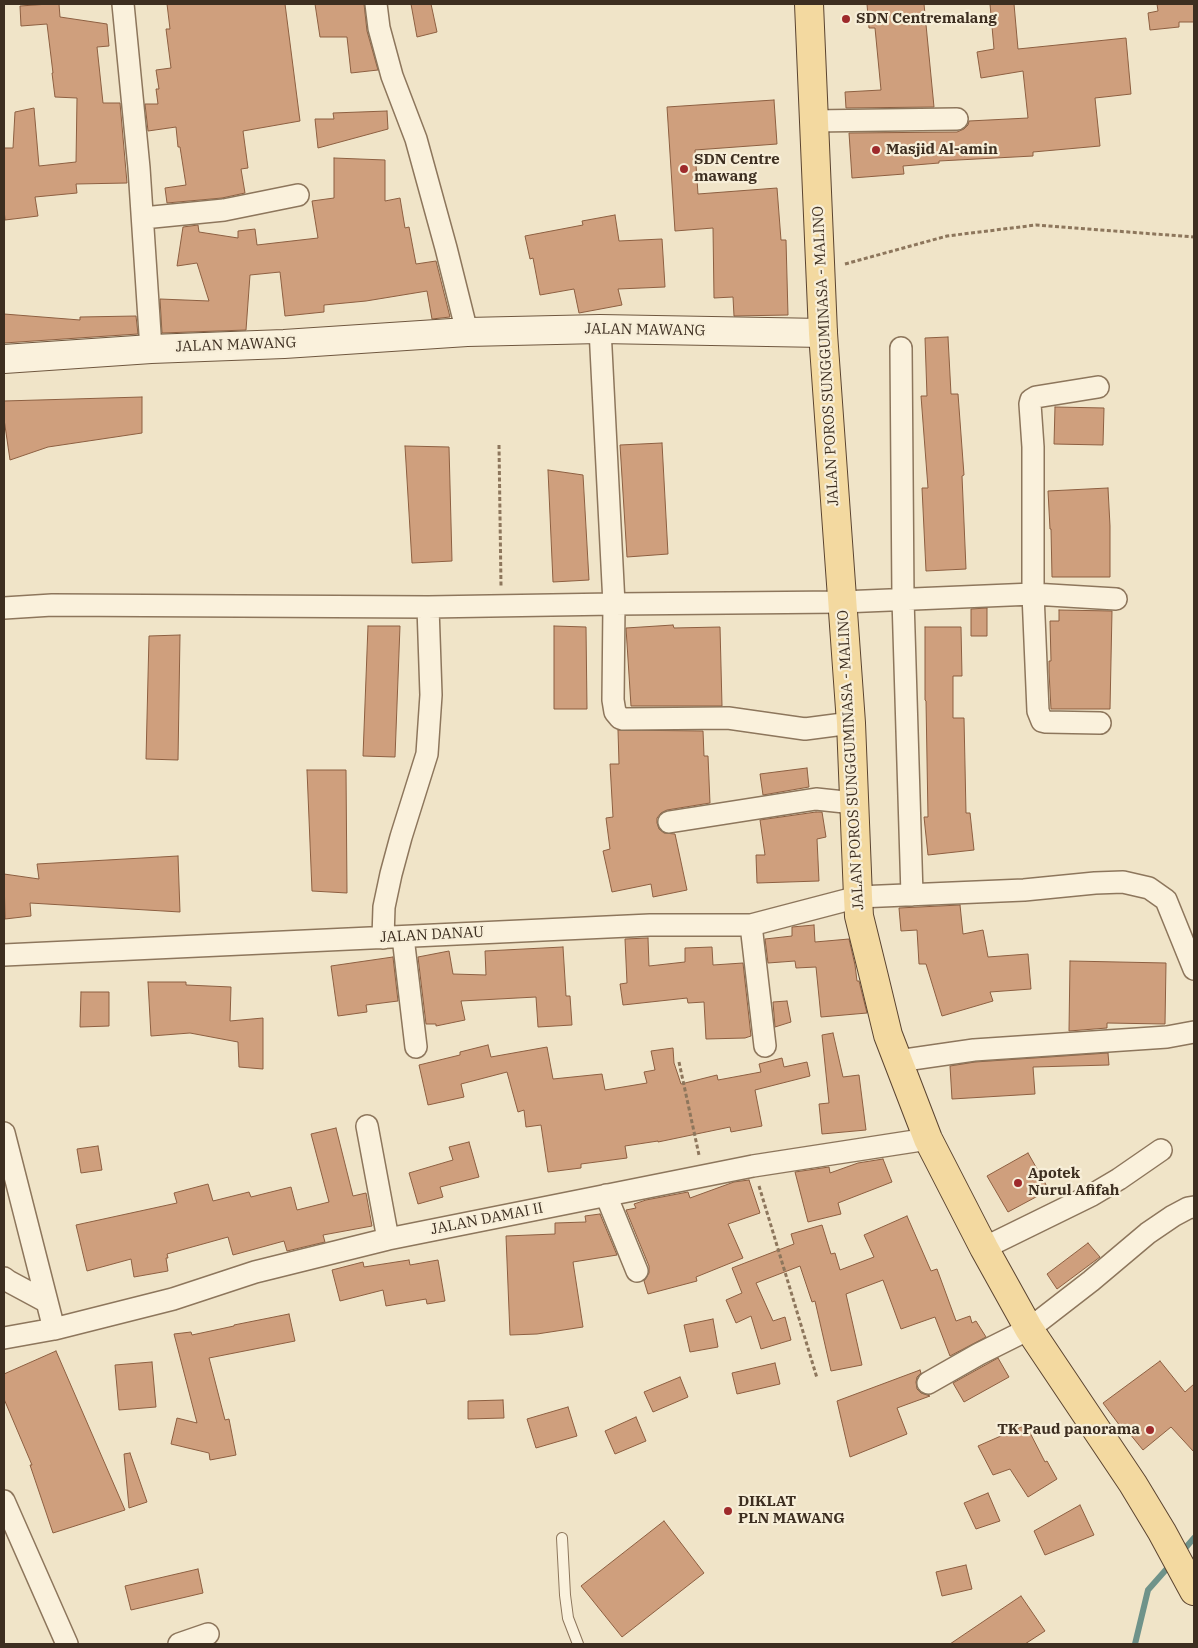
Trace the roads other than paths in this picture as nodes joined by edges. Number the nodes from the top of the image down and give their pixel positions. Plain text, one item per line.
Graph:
1 (123, 4) edge
2 (376, 4) edge
3 (808, 4) edge
4 (957, 119) dead end
5 (813, 121) junction
6 (298, 196) dead end
7 (143, 218) junction
8 (600, 329) junction
9 (468, 332) junction
10 (823, 333) junction
11 (152, 348) junction
12 (901, 348) dead end
13 (4, 359) edge
14 (1098, 387) dead end
15 (1033, 594) junction
16 (1116, 598) dead end
17 (903, 599) junction
18 (842, 602) junction
19 (614, 604) junction
20 (4, 608) edge
21 (428, 608) junction
22 (851, 723) junction
23 (1100, 723) dead end
24 (854, 803) junction
25 (670, 822) dead end
26 (912, 895) junction
27 (858, 897) junction
28 (751, 925) junction
29 (393, 937) junction
30 (4, 955) edge
31 (1194, 968) edge
32 (1194, 1032) edge
33 (765, 1046) dead end
34 (416, 1048) dead end
35 (898, 1062) junction
36 (367, 1126) dead end
37 (4, 1133) edge
38 (928, 1139) junction
39 (1161, 1150) dead end
40 (606, 1195) junction
41 (1194, 1207) edge
42 (388, 1239) junction
43 (984, 1248) junction
44 (637, 1271) dead end
45 (4, 1278) edge
46 (47, 1302) junction
47 (54, 1329) junction
48 (1029, 1329) junction
49 (4, 1338) edge
50 (928, 1383) dead end
51 (4, 1500) edge
52 (562, 1538) dead end
53 (1193, 1587) edge
54 (208, 1634) dead end
55 (67, 1644) edge
56 (179, 1644) edge
57 (578, 1644) edge

1 - 7 street
2 - 9 street
3 - 5 main road, JALAN POROS SUNGGUMINASA - MALINO
4 - 5 street
5 - 10 main road, JALAN POROS SUNGGUMINASA - MALINO
6 - 7 street
7 - 11 street
8 - 9 street, JALAN MAWANG
8 - 10 street, JALAN MAWANG
8 - 19 street
9 - 11 street, JALAN MAWANG
10 - 18 main road, JALAN POROS SUNGGUMINASA - MALINO
11 - 13 street, JALAN MAWANG
12 - 17 street
14 - 15 street
15 - 16 street
15 - 17 street
15 - 23 street
17 - 18 street
17 - 26 street
18 - 19 street
18 - 22 main road, JALAN POROS SUNGGUMINASA - MALINO
19 - 21 street
19 - 22 street
20 - 21 street
21 - 29 street
22 - 24 main road, JALAN POROS SUNGGUMINASA - MALINO
24 - 25 street
24 - 27 main road, JALAN POROS SUNGGUMINASA - MALINO
26 - 27 street, JALAN DANAU
26 - 31 street, JALAN DANAU
27 - 28 street, JALAN DANAU
27 - 35 main road, JALAN POROS SUNGGUMINASA - MALINO
28 - 29 street, JALAN DANAU
28 - 33 street
29 - 30 street, JALAN DANAU
29 - 34 street
32 - 35 street
35 - 38 main road, JALAN POROS SUNGGUMINASA - MALINO
36 - 42 street
37 - 46 street
38 - 40 street, JALAN DAMAI II
38 - 43 main road, JALAN POROS SUNGGUMINASA - MALINO
39 - 43 street
40 - 42 street, JALAN DAMAI II
40 - 44 street
41 - 48 street
42 - 47 street, JALAN DAMAI II
43 - 48 main road, JALAN POROS SUNGGUMINASA - MALINO
45 - 46 street
46 - 47 street
47 - 49 street, JALAN DAMAI II
48 - 50 street
48 - 53 main road, JALAN POROS SUNGGUMINASA - MALINO
51 - 55 street
52 - 57 lane
54 - 56 street

